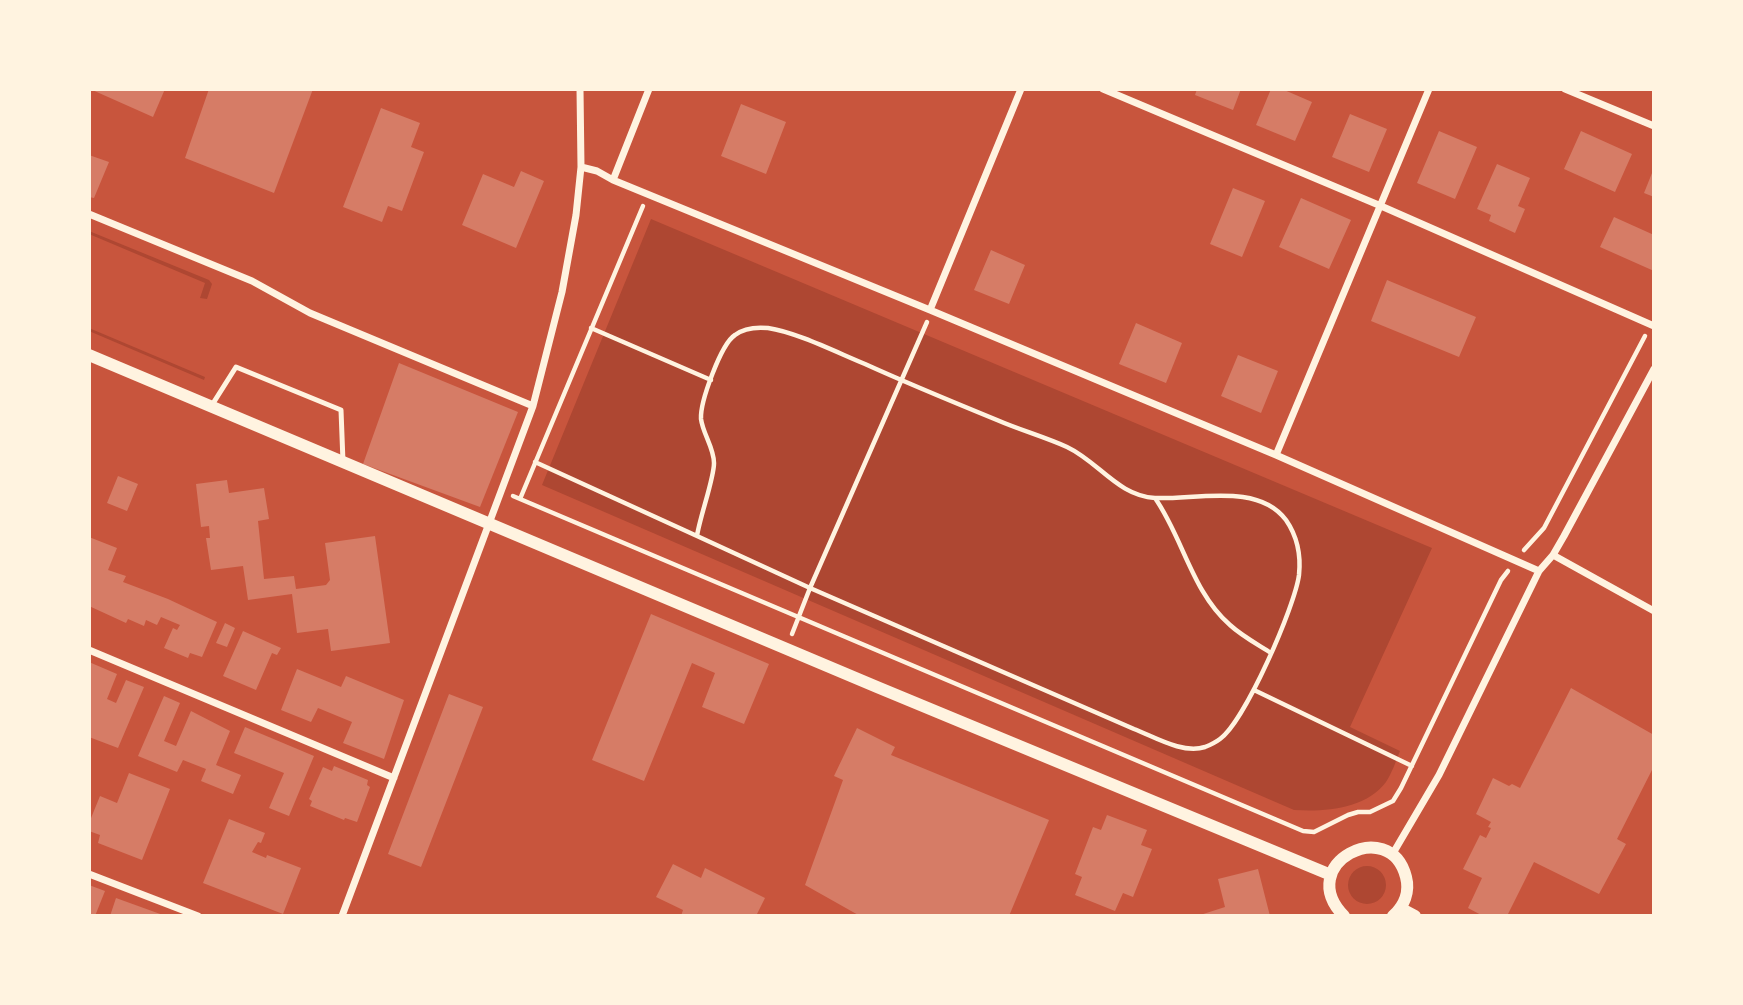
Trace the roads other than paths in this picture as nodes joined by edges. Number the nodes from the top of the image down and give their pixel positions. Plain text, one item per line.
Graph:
1 (580, 89) edge
2 (649, 89) edge
3 (1021, 89) edge
4 (1103, 89) edge
5 (1429, 89) edge
6 (1565, 89) edge
7 (1654, 126) edge
8 (581, 167) junction
9 (613, 180) junction
10 (1381, 206) junction
11 (89, 214) edge
12 (930, 310) junction
13 (1652, 325) edge
14 (89, 355) edge
15 (1654, 369) edge
16 (211, 406) junction
17 (533, 406) junction
18 (1276, 456) junction
19 (343, 462) junction
20 (489, 524) junction
21 (1553, 555) junction
22 (1539, 571) junction
23 (1654, 611) edge
24 (89, 650) edge
25 (394, 778) junction
26 (1392, 855) junction
27 (89, 874) edge
28 (1331, 875) junction
29 (1396, 912) edge
30 (198, 916) edge
31 (342, 916) edge
32 (1344, 916) edge
33 (1415, 916) edge

1 - 8 street
2 - 9 street
3 - 12 street
4 - 10 street
5 - 10 street
6 - 7 street
8 - 9 street
8 - 17 street
9 - 12 street
10 - 13 street
10 - 18 street
11 - 17 street
12 - 18 street
14 - 16 street
15 - 21 street
16 - 19 street
16 - 19 lane
17 - 20 street
18 - 22 street
19 - 20 street
20 - 25 street
20 - 28 street
21 - 22 street
21 - 23 street
22 - 26 street
24 - 25 street
25 - 31 street
26 - 28 street
26 - 29 street
27 - 30 street
28 - 32 street
29 - 33 street

